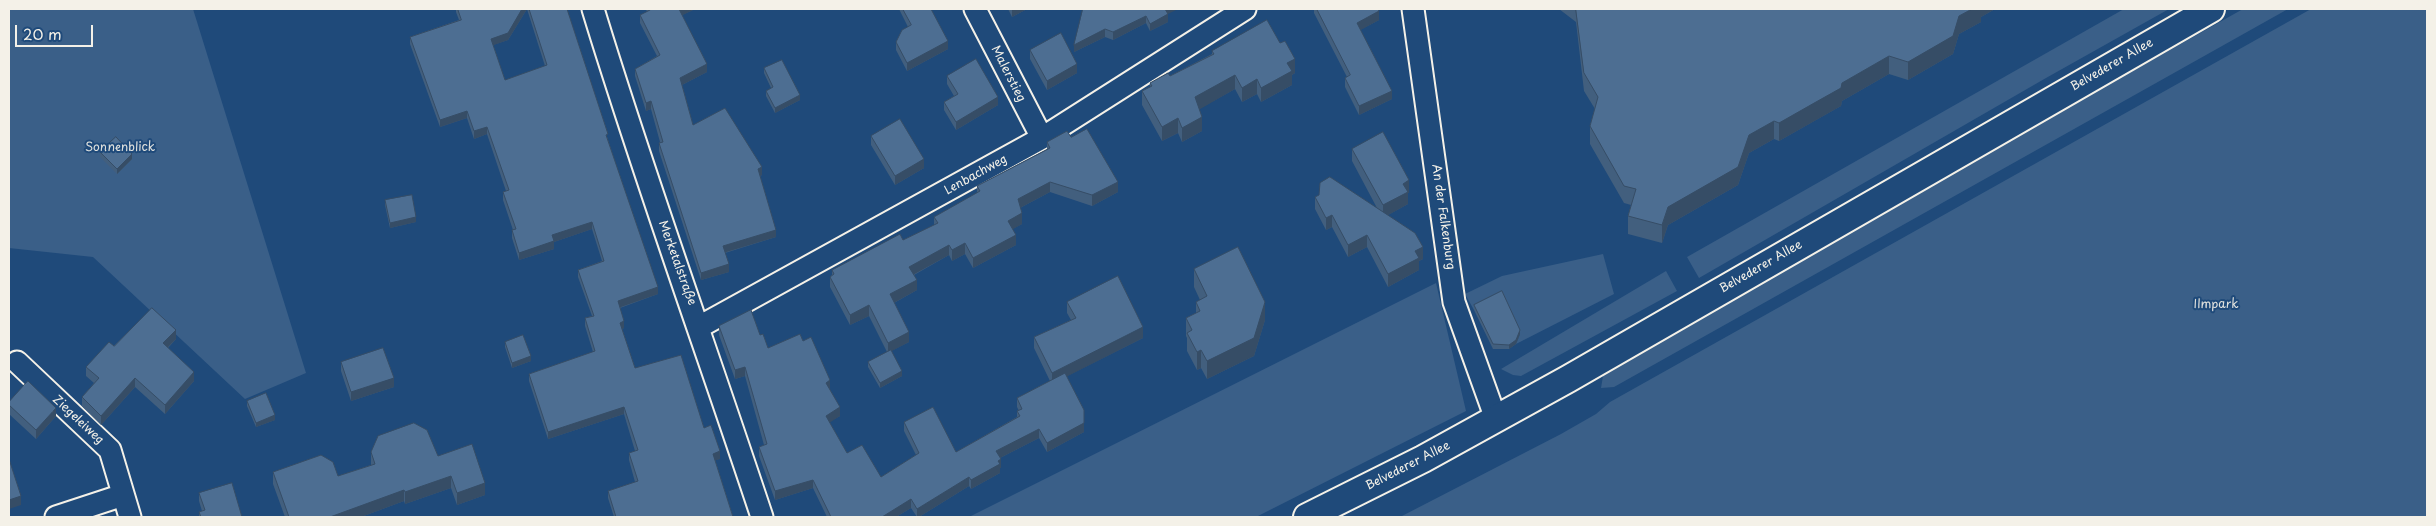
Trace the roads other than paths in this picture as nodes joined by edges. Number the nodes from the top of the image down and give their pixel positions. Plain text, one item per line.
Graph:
1 (593, 9) edge
2 (975, 9) edge
3 (1245, 9) edge
4 (1413, 9) edge
5 (2211, 9) edge
6 (1042, 138) junction
7 (699, 327) junction
8 (17, 362) dead end
9 (1496, 419) junction
10 (123, 495) junction
11 (56, 517) edge
12 (130, 517) edge
13 (762, 517) edge
14 (1307, 517) edge

1 - 7 street, Merketalstraße
2 - 6 street, Malerstieg
3 - 6 street, Lenbachweg
4 - 9 street, An der Falkenburg
5 - 9 street, Belvederer Allee
6 - 7 street, Lenbachweg
7 - 13 street, Merketalstraße
8 - 10 street, Ziegeleiweg
9 - 14 street, Belvederer Allee
10 - 11 street
10 - 12 street, Ziegeleiweg

